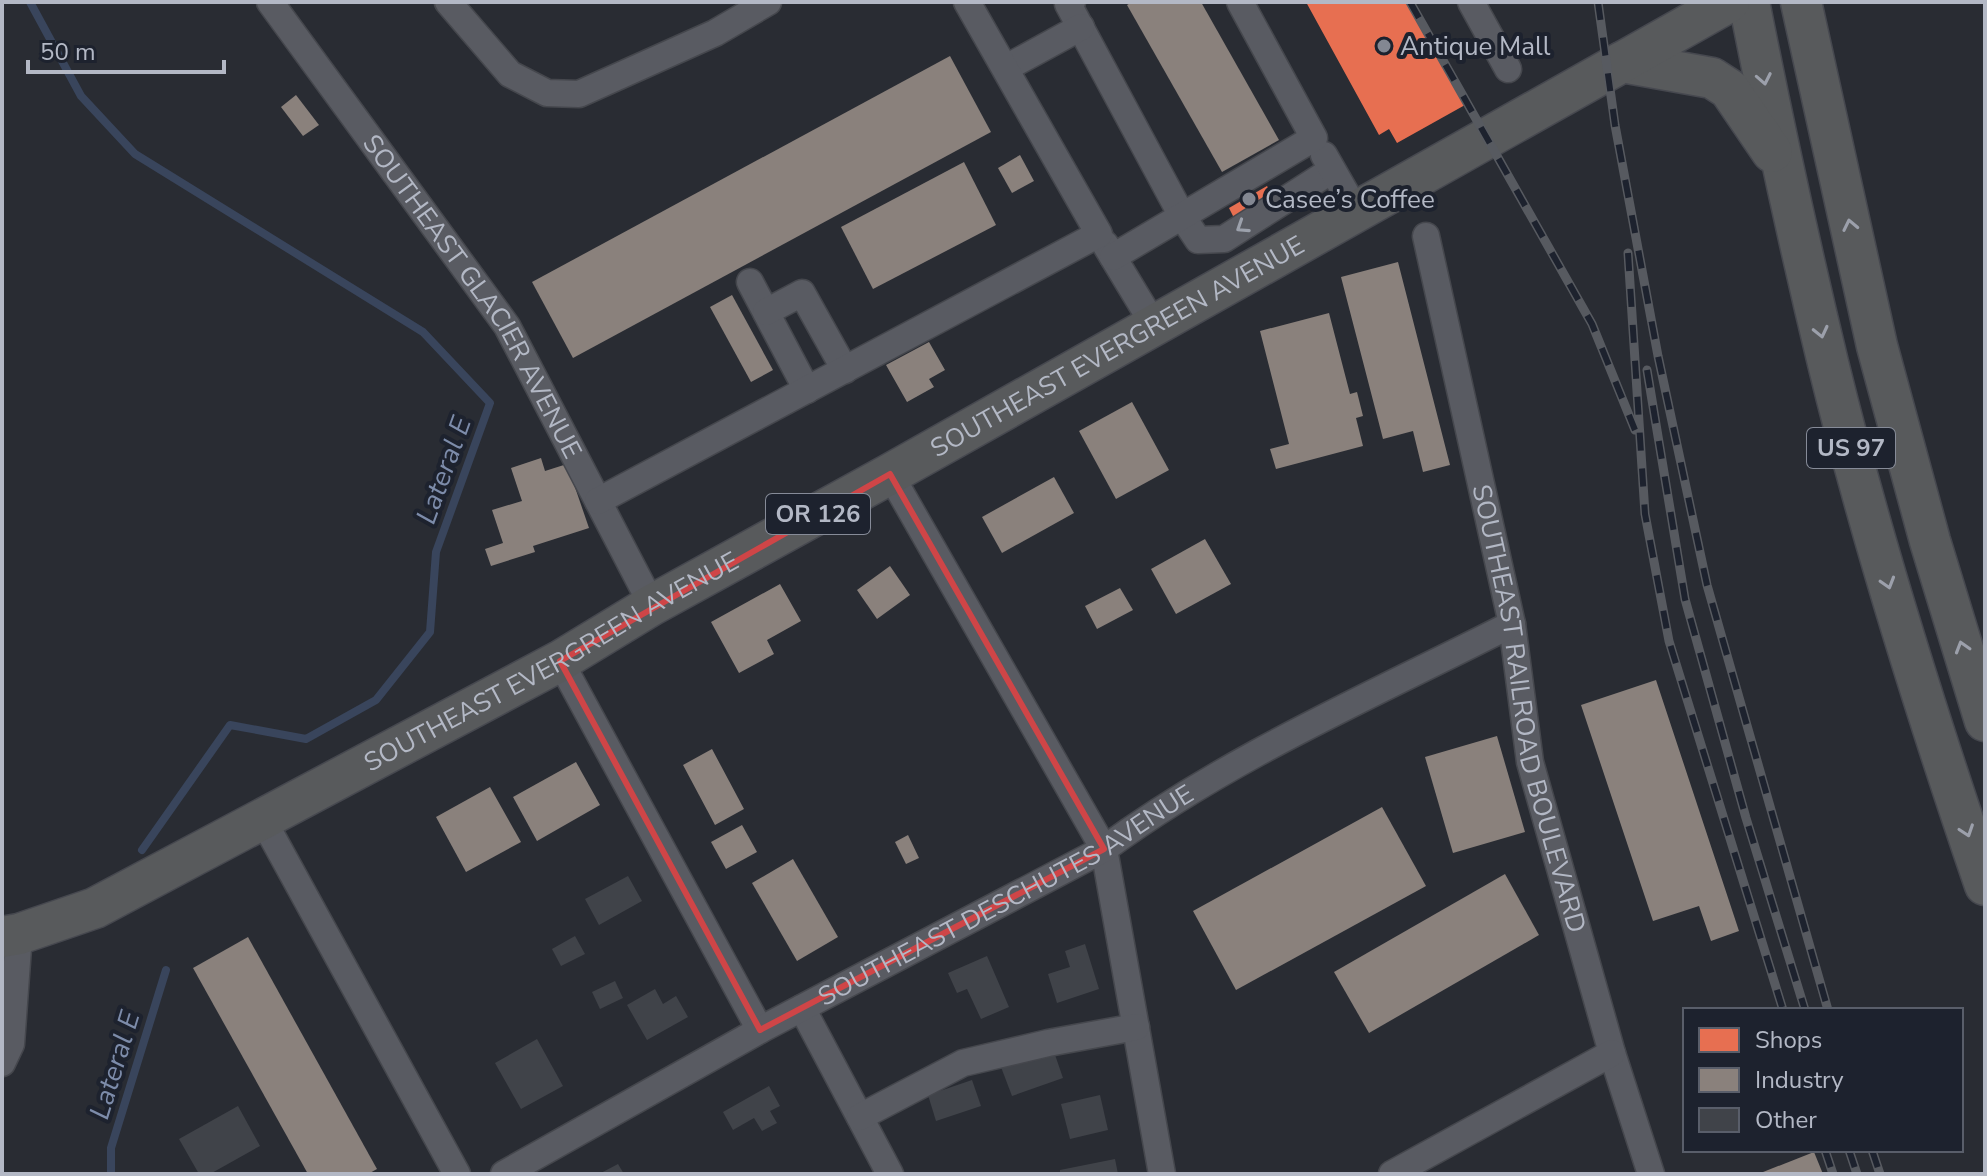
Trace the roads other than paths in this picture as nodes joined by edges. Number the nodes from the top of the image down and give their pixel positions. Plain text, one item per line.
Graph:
1 (270, 2) edge
2 (448, 2) edge
3 (768, 2) edge
4 (967, 2) edge
5 (1072, 2) edge
6 (1240, 2) edge
7 (1471, 2) edge
8 (1729, 2) edge
9 (1749, 2) edge
10 (1801, 2) edge
11 (1081, 27) junction
12 (1614, 66) junction
13 (1006, 68) junction
14 (1508, 69) dead end
15 (1322, 152) junction
16 (1782, 167) junction
17 (1356, 211) junction
18 (1184, 220) junction
19 (1099, 234) junction
20 (1426, 236) dead end
21 (1113, 257) junction
22 (750, 282) dead end
23 (766, 312) junction
24 (1154, 325) junction
25 (845, 370) junction
26 (807, 390) junction
27 (890, 474) junction
28 (598, 501) junction
29 (652, 605) junction
30 (1512, 624) junction
31 (560, 661) junction
32 (1985, 721) edge
33 (263, 820) junction
34 (1104, 849) junction
35 (1985, 885) edge
36 (11, 935) edge
37 (802, 1008) junction
38 (1136, 1027) junction
39 (760, 1030) junction
40 (1612, 1053) junction
41 (2, 1063) edge
42 (860, 1117) junction
43 (457, 1174) edge
44 (504, 1174) edge
45 (890, 1174) edge
46 (1162, 1174) edge
47 (1392, 1174) edge
48 (1651, 1174) edge

1 - 28 street, SOUTHEAST GLACIER AVENUE
2 - 3 street
4 - 13 street
5 - 11 street
6 - 15 street
7 - 14 street
8 - 12 highway, OR 126
9 -> 16 highway, US 97
32 -> 10 highway, US 97
11 - 13 street
11 - 18 street
12 - 16 highway
12 - 17 highway, SOUTHEAST EVERGREEN AVENUE / OR 126
13 - 19 street
15 - 17 street
15 - 18 street
15 -> 18 street
16 -> 35 highway, US 97
17 - 24 highway, SOUTHEAST EVERGREEN AVENUE / OR 126
18 - 21 street
19 - 21 street
19 - 25 street
20 - 30 street, SOUTHEAST RAILROAD BOULEVARD
21 - 24 street
22 - 23 street
23 - 25 street
23 - 26 street
24 - 27 highway, SOUTHEAST EVERGREEN AVENUE / OR 126
25 - 26 street
26 - 28 street
27 - 29 highway, SOUTHEAST EVERGREEN AVENUE / OR 126
27 - 34 street
28 - 29 street, SOUTHEAST GLACIER AVENUE
29 - 31 highway, SOUTHEAST EVERGREEN AVENUE / OR 126
30 - 34 street, SOUTHEAST DESCHUTES AVENUE
30 - 40 street, SOUTHEAST RAILROAD BOULEVARD
31 - 33 highway, SOUTHEAST EVERGREEN AVENUE / OR 126
31 - 39 street
33 - 36 highway, SOUTHEAST EVERGREEN AVENUE / OR 126
33 - 43 street
34 - 37 street, SOUTHEAST DESCHUTES AVENUE
34 - 38 street
36 - 41 street, SOUTHEAST EVERGREEN AVENUE
37 - 39 street, SOUTHEAST DESCHUTES AVENUE
37 - 42 street
38 - 42 street
38 - 46 street
39 - 44 street, SOUTHEAST DESCHUTES AVENUE
40 - 47 street
40 - 48 street, SOUTHEAST RAILROAD BOULEVARD
42 - 45 street

